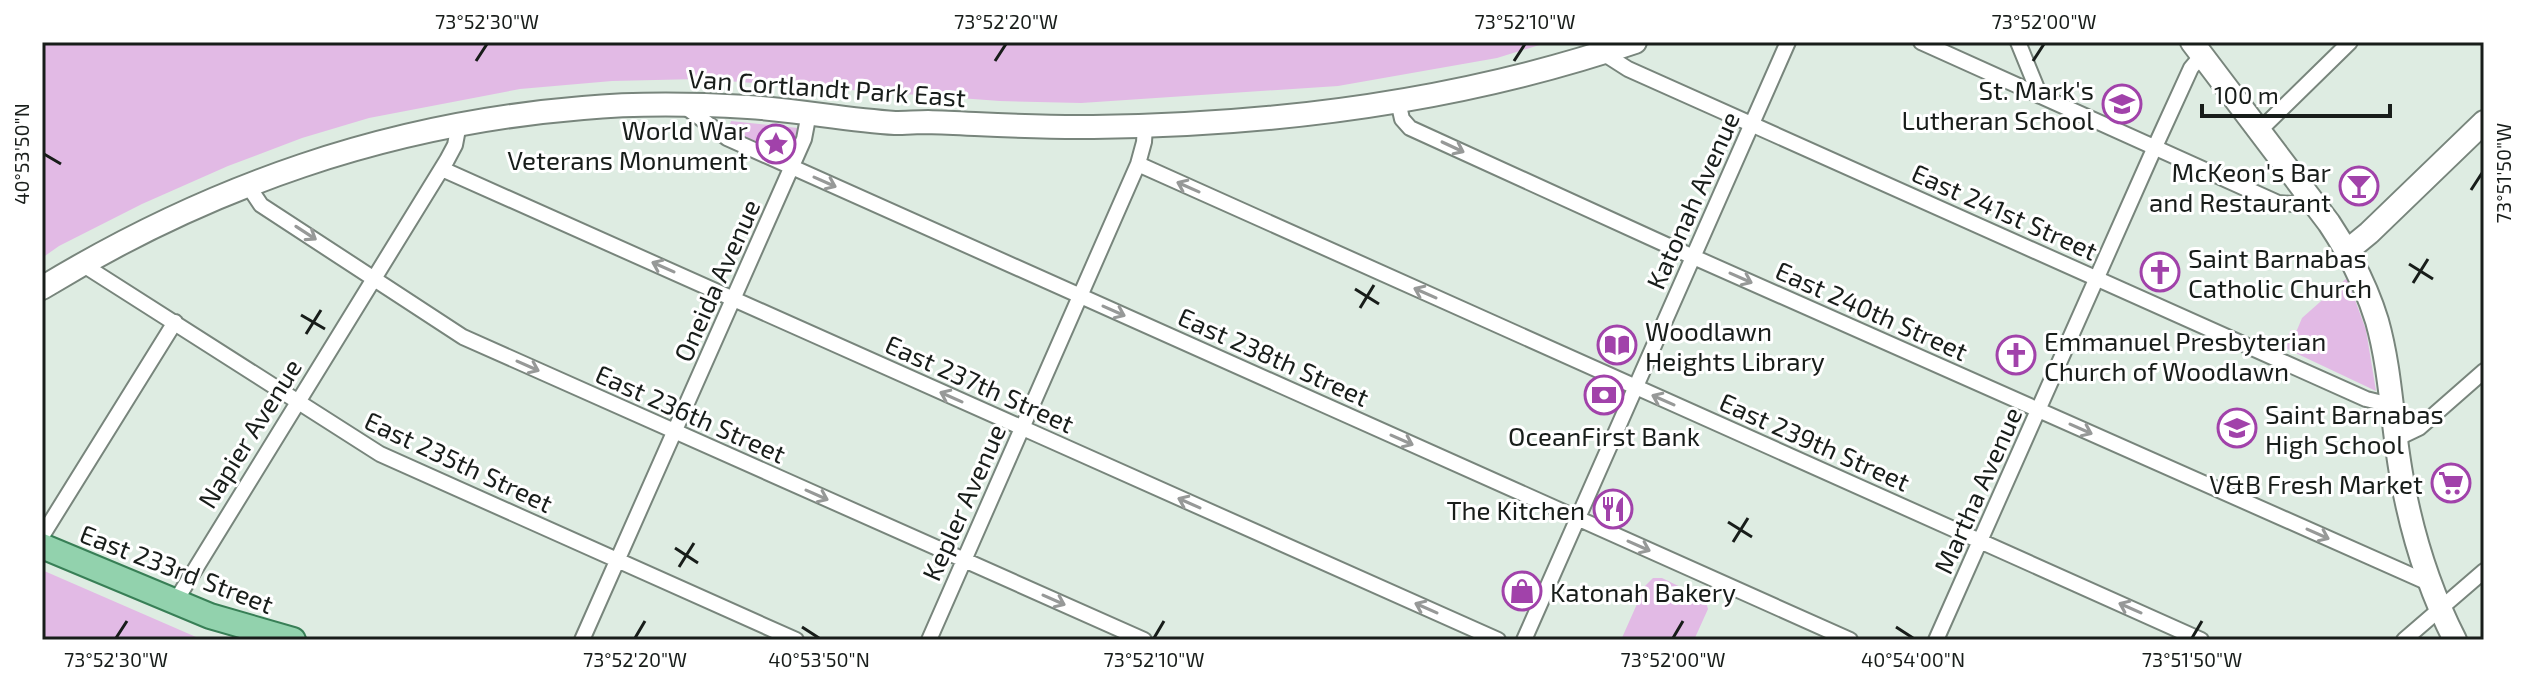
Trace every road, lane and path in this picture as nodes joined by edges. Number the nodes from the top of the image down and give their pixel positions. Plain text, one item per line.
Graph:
1 (1635, 42) edge
2 (1788, 42) edge
3 (1921, 42) edge
4 (2018, 42) edge
5 (2350, 42) edge
6 (2197, 49) edge
7 (1603, 53) junction
8 (2040, 96) junction
9 (1398, 101) junction
10 (684, 105) junction
11 (809, 113) junction
12 (2484, 122) edge
13 (1752, 123) junction
14 (459, 124) junction
15 (1145, 126) junction
16 (2259, 131) junction
17 (2154, 149) junction
18 (1138, 164) junction
19 (792, 167) junction
20 (442, 169) junction
21 (247, 184) junction
22 (2309, 196) junction
23 (2347, 251) junction
24 (1694, 257) junction
25 (82, 264) junction
26 (374, 277) junction
27 (2096, 279) junction
28 (42, 288) edge
29 (1080, 296) junction
30 (734, 298) junction
31 (175, 322) junction
32 (2484, 371) edge
33 (1636, 388) junction
34 (297, 402) junction
35 (2391, 405) junction
36 (2039, 410) junction
37 (1022, 429) junction
38 (675, 432) junction
39 (2396, 439) junction
40 (1578, 519) junction
41 (42, 536) edge
42 (1980, 541) junction
43 (42, 546) edge
44 (617, 560) junction
45 (964, 560) junction
46 (2484, 571) edge
47 (2431, 584) junction
48 (175, 602) junction
49 (2440, 609) junction
50 (293, 640) edge
51 (582, 640) edge
52 (796, 640) edge
53 (929, 640) edge
54 (1144, 640) edge
55 (1498, 640) edge
56 (1524, 640) edge
57 (1850, 640) edge
58 (1936, 640) edge
59 (2201, 640) edge
60 (2404, 640) edge
61 (2455, 640) edge

1 - 7 street, Van Cortlandt Park East
2 - 13 street, Katonah Avenue
3 - 8 street
4 - 8 street
5 - 16 street
6 - 16 street
6 - 17 street, Martha Avenue
7 - 9 street, Van Cortlandt Park East
7 - 13 street, East 241st Street
8 - 17 street
9 - 15 street, Van Cortlandt Park East
9 -> 24 street, East 240th Street
10 - 11 street, Van Cortlandt Park East
10 - 14 street, Van Cortlandt Park East
10 - 19 street, East 238th Street
11 - 15 street, Van Cortlandt Park East
11 - 19 street, Oneida Avenue
12 - 23 street
13 - 24 street, Katonah Avenue
13 - 27 street, East 241st Street
14 - 20 street, Napier Avenue
14 - 21 street, Van Cortlandt Park East
15 - 18 street
16 - 22 street
17 - 22 street
17 - 27 street, Martha Avenue
18 - 29 street, Kepler Avenue
33 -> 18 street, East 239th Street
19 -> 29 street, East 238th Street
19 - 30 street, Oneida Avenue
20 - 26 street, Napier Avenue
30 -> 20 street, East 237th Street
21 - 25 street, Van Cortlandt Park East
21 -> 26 street, East 236th Street
22 - 23 street
23 - 35 street
24 - 33 street, Katonah Avenue
24 -> 36 street, East 240th Street
25 - 28 street, Van Cortlandt Park East
25 - 31 street, East 235th Street
26 - 34 street, Napier Avenue
26 -> 38 street, East 236th Street
27 - 35 street, East 241st Street
27 - 36 street, Martha Avenue
29 - 37 street, Kepler Avenue
29 -> 40 street, East 238th Street
37 -> 30 street, East 237th Street
30 - 38 street, Oneida Avenue
31 - 34 street, East 235th Street
31 - 41 street
32 - 39 street
33 - 40 street, Katonah Avenue
42 -> 33 street, East 239th Street
34 - 44 street, East 235th Street
34 - 48 street, Napier Avenue
35 - 39 street
36 - 42 street, Martha Avenue
36 -> 47 street, East 240th Street
37 - 45 street, Kepler Avenue
55 -> 37 street, East 237th Street
38 - 44 street, Oneida Avenue
38 -> 45 street, East 236th Street
39 - 47 street
40 - 56 street, Katonah Avenue
40 -> 57 street, East 238th Street
42 - 58 street, Martha Avenue
59 -> 42 street, East 239th Street
43 - 48 main road, East 233rd Street
44 - 51 street, Oneida Avenue
44 - 52 street, East 235th Street
45 - 53 street, Kepler Avenue
45 -> 54 street, East 236th Street
46 - 49 street
47 - 49 street
48 - 50 main road, East 233rd Street
49 - 60 street
49 - 61 street

